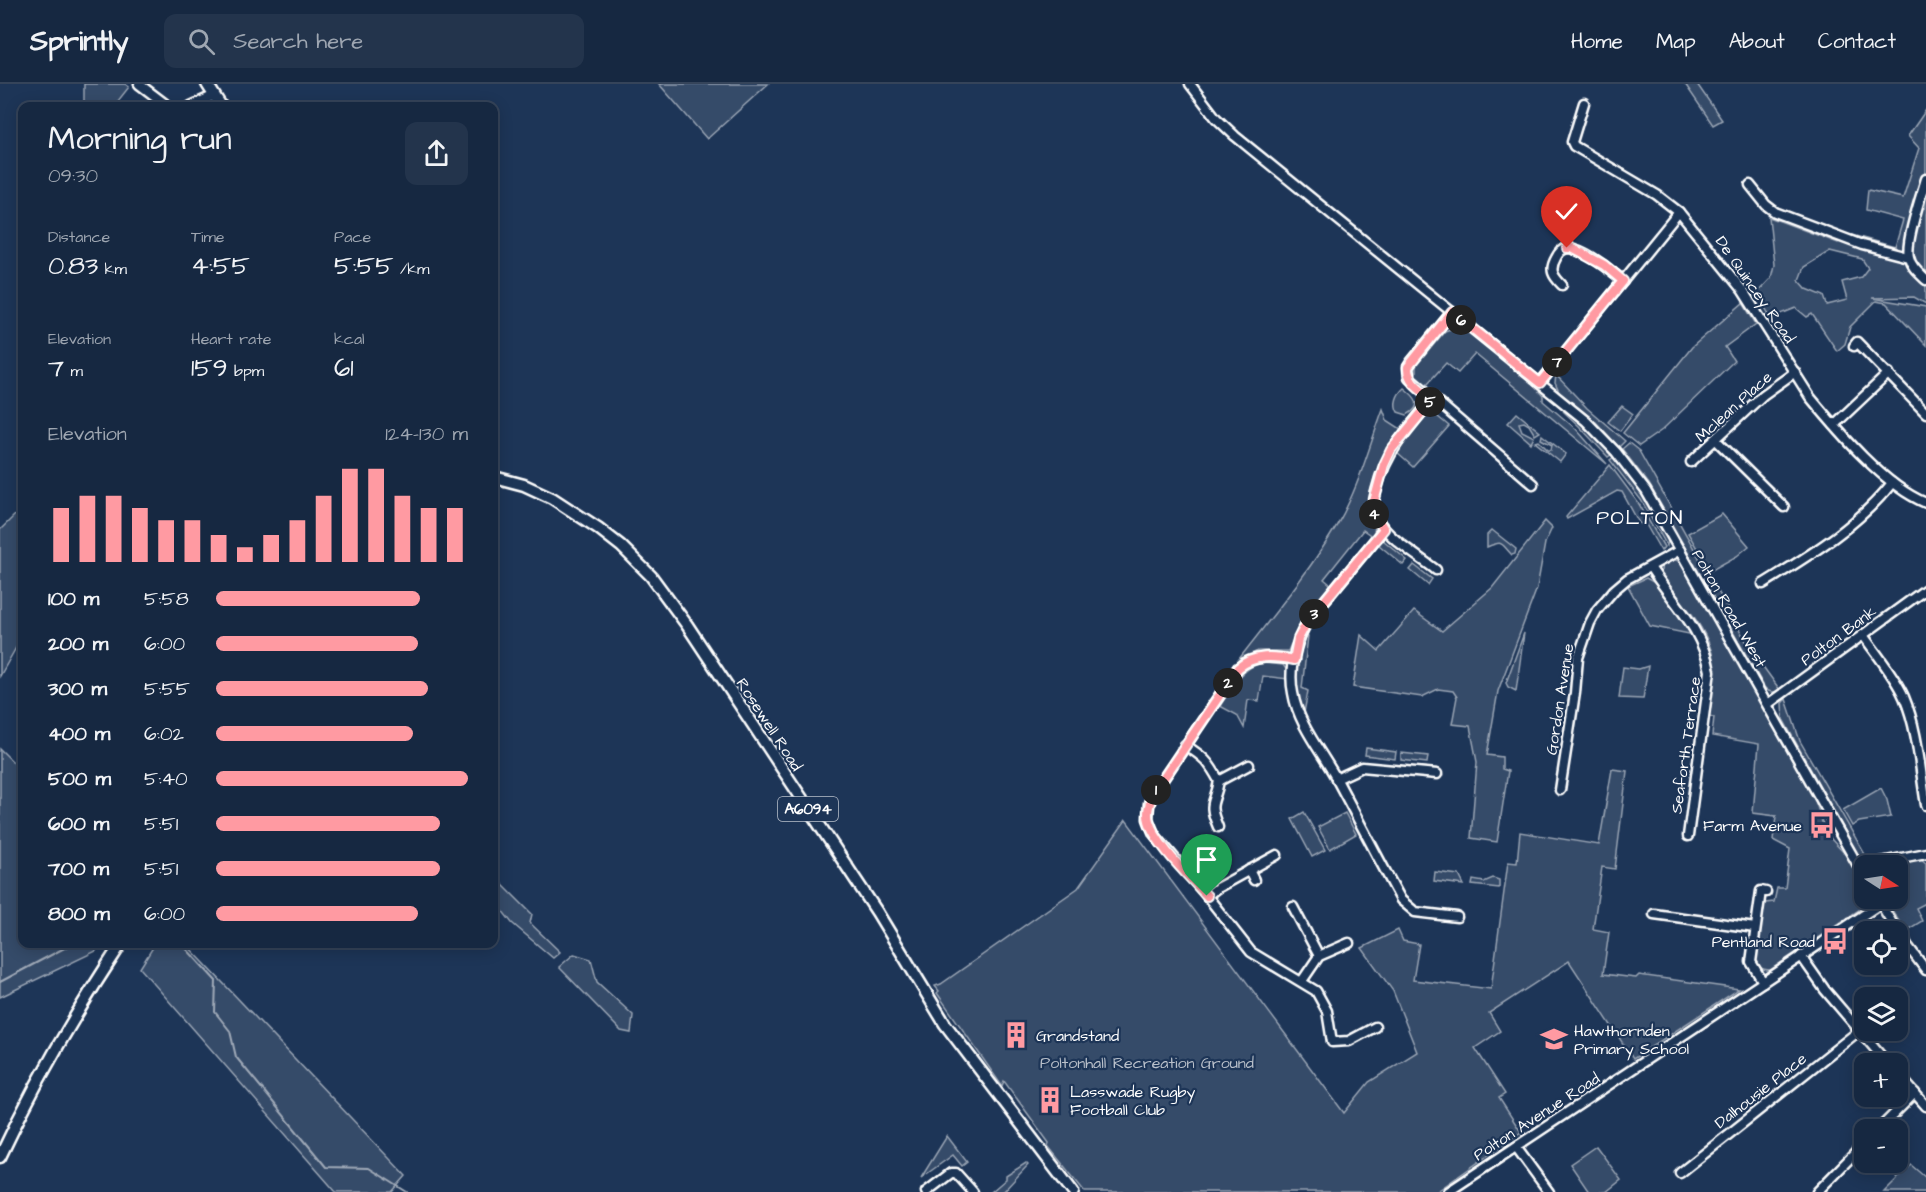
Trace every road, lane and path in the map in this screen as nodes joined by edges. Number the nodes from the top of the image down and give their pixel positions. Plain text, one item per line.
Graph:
1 (139, 84) edge
2 (207, 84) edge
3 (1190, 84) edge
4 (213, 96) junction
5 (163, 102) edge
6 (200, 102) edge
7 (218, 102) edge
8 (1584, 103) dead end
9 (1926, 179) edge
10 (1750, 185) dead end
11 (1679, 212) junction
12 (1908, 257) junction
13 (1926, 280) edge
14 (1623, 281) junction
15 (1562, 285) dead end
16 (1452, 312) junction
17 (1854, 346) dead end
18 (1795, 372) junction
19 (1888, 373) junction
20 (1540, 383) junction
21 (1433, 399) junction
22 (1926, 413) edge
23 (1834, 424) junction
24 (1716, 440) junction
25 (1691, 462) dead end
26 (498, 478) edge
27 (1892, 483) junction
28 (1533, 484) dead end
29 (1926, 503) edge
30 (1784, 507) dead end
31 (1384, 529) junction
32 (1680, 550) junction
33 (1650, 567) junction
34 (1436, 570) dead end
35 (1763, 584) dead end
36 (1926, 589) edge
37 (1863, 635) junction
38 (1294, 660) junction
39 (1768, 704) junction
40 (1185, 745) junction
41 (1249, 765) dead end
42 (1437, 774) dead end
43 (1336, 779) junction
44 (1219, 782) junction
45 (1560, 790) dead end
46 (1926, 806) edge
47 (1218, 827) dead end
48 (1688, 836) dead end
49 (1926, 853) edge
50 (1277, 855) dead end
51 (1908, 857) edge
52 (1854, 858) edge
53 (1249, 870) junction
54 (1254, 880) dead end
55 (1766, 892) dead end
56 (1207, 896) junction
57 (1293, 908) dead end
58 (1868, 909) edge
59 (1884, 909) edge
60 (1654, 914) dead end
61 (1456, 917) dead end
62 (1755, 928) junction
63 (1348, 943) dead end
64 (118, 948) edge
65 (1319, 956) junction
66 (1801, 956) junction
67 (1926, 970) edge
68 (1302, 981) junction
69 (1763, 982) junction
70 (1854, 1023) edge
71 (1375, 1028) dead end
72 (1854, 1035) edge
73 (1869, 1041) edge
74 (1879, 1053) edge
75 (1908, 1086) edge
76 (1914, 1093) junction
77 (1926, 1106) edge
78 (1889, 1119) edge
79 (1516, 1147) junction
80 (1854, 1154) edge
81 (0, 1156) edge
82 (1680, 1173) dead end
83 (926, 1192) edge
84 (973, 1192) edge
85 (1072, 1192) edge
86 (1448, 1192) edge
87 (1549, 1192) edge
88 (1817, 1192) edge

1 - 5 street
2 - 4 main road
3 - 16 street, Polton Road West
4 - 6 street
4 - 7 main road
8 - 11 street, De Quincey Road
9 - 12 street
10 - 12 street
11 - 14 street
11 - 18 street, De Quincey Road
12 - 13 street
14 - 15 street
14 - 20 street
16 - 20 street, Polton Road West
16 - 21 street
17 - 19 street
18 - 23 street, De Quincey Road
18 - 24 street, Mclean Place
19 - 22 street
19 - 23 street
20 - 32 street, Polton Road West
21 - 28 street
21 - 31 street
23 - 27 street, De Quincey Road
24 - 25 street, Mclean Place
24 - 30 street
26 - 85 main road, Rosewell Road / A6094
27 - 29 street, De Quincey Road
27 - 35 street
31 - 34 street
31 - 38 street
32 - 33 street, Gordon Avenue
32 - 39 street, Polton Road West
33 - 45 street, Gordon Avenue
33 - 48 street, Seaforth Terrace
36 - 37 street, Polton Bank
37 - 39 street, Polton Bank
37 - 46 street
38 - 40 street
38 - 43 street
39 - 52 street, Polton Road West
40 - 44 street
40 - 56 street
41 - 44 street
42 - 43 street
43 - 61 street
44 - 47 street
49 - 51 street
50 - 53 street
53 - 54 street
53 - 56 street
55 - 62 street
56 - 68 street
57 - 65 street
58 - 66 street, Polton Avenue Road
59 - 67 street
60 - 62 street
62 - 69 street
63 - 65 street
64 - 81 main road
65 - 68 street
66 - 69 street, Polton Avenue Road
66 - 70 street
68 - 71 street
69 - 79 street, Polton Avenue Road
72 - 82 street, Dalhousie Place
73 - 74 street
75 - 76 street
76 - 77 street
76 - 78 street
79 - 86 street, Polton Avenue Road
79 - 87 street
80 - 88 street
83 - 84 street

